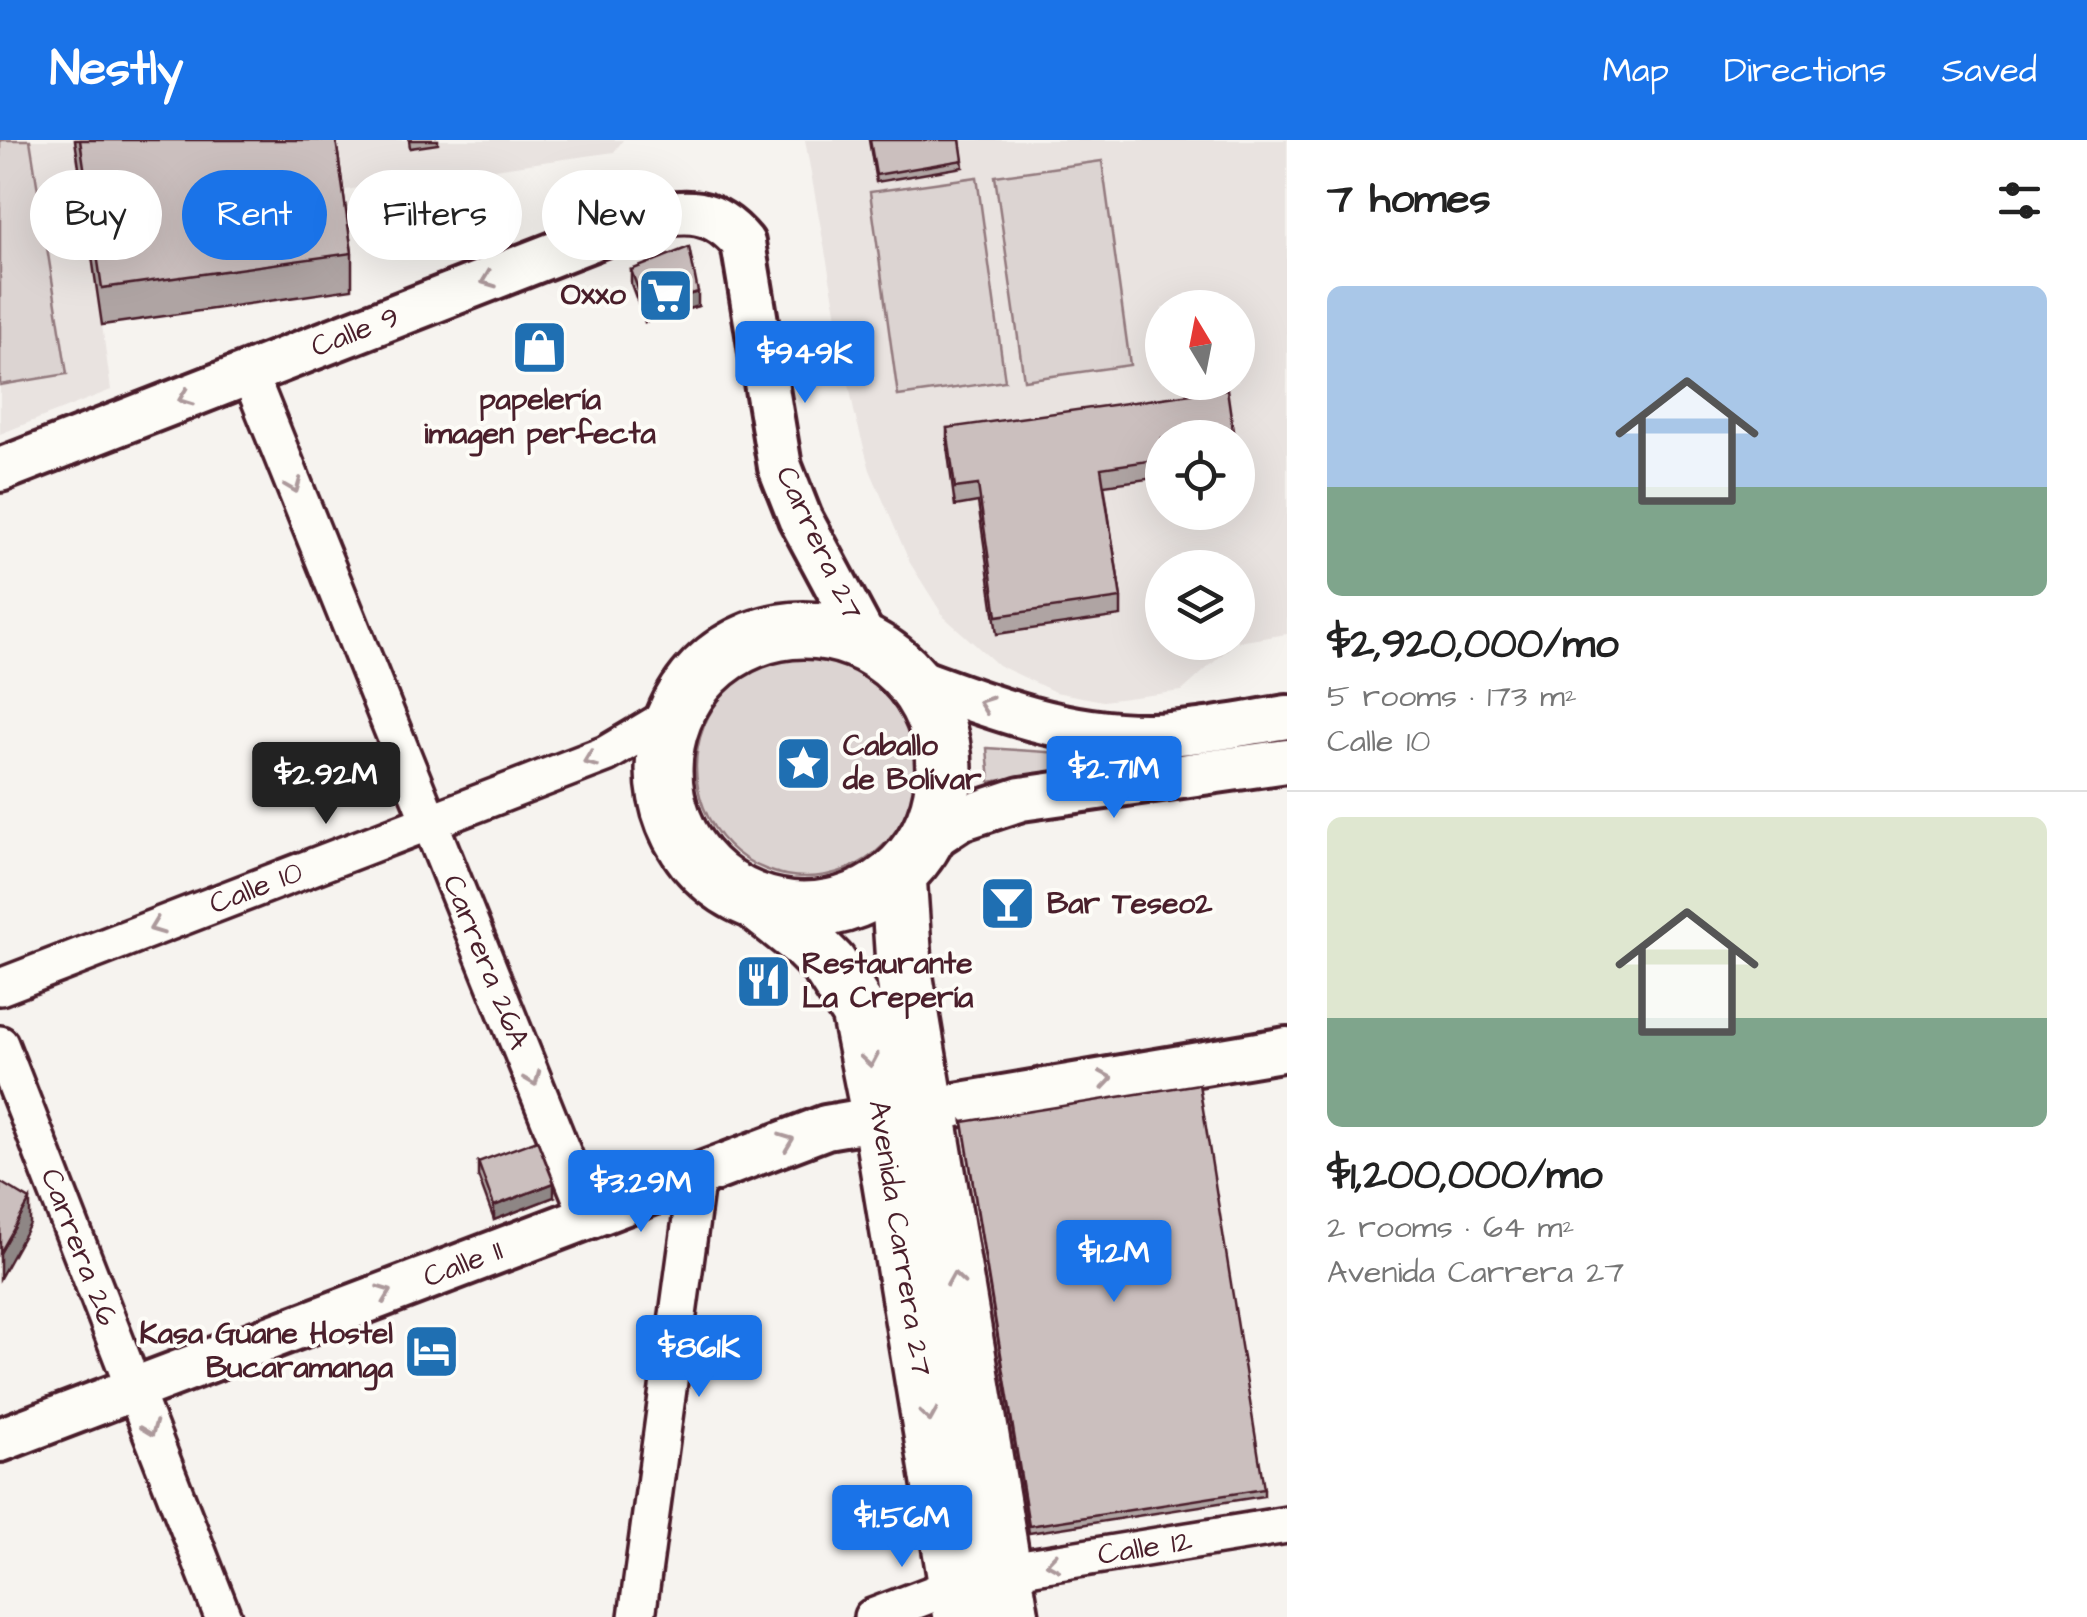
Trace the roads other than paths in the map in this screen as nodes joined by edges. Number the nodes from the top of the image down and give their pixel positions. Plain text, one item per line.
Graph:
1 (713, 216) joint
2 (249, 373) junction
3 (0, 470) edge
4 (889, 661) junction
5 (675, 713) junction
6 (1287, 718) edge
7 (1287, 761) edge
8 (429, 822) junction
9 (912, 858) junction
10 (755, 901) junction
11 (0, 986) edge
12 (0, 1044) edge
13 (1287, 1049) edge
14 (903, 1113) junction
15 (697, 1175) junction
16 (588, 1216) junction
17 (134, 1389) junction
18 (0, 1440) edge
19 (1287, 1525) edge
20 (983, 1597) edge
21 (213, 1614) edge
22 (637, 1617) edge
23 (872, 1617) edge

1 -> 2 street, Calle 9
1 - 4 street, Carrera 27
2 -> 3 street, Calle 9
2 -> 8 street, Carrera 26A
4 - 5 main road
6 -> 4 street
4 - 9 main road
5 -> 8 street, Calle 10
5 - 10 main road
7 - 9 street
8 -> 11 street, Calle 10
8 -> 16 street, Carrera 26A
9 - 10 main road
9 - 14 main road, Avenida Carrera 27
10 -> 14 main road, Avenida Carrera 27
12 - 17 street, Carrera 26
14 -> 13 street, Calle 11
15 -> 14 street, Calle 11
14 - 20 main road, Avenida Carrera 27
15 - 16 street, Calle 11
15 - 22 street
17 -> 16 street, Calle 11
17 - 18 street, Calle 11
17 -> 21 street, Carrera 26
19 -> 20 street, Calle 12
20 - 23 street, Calle 12

